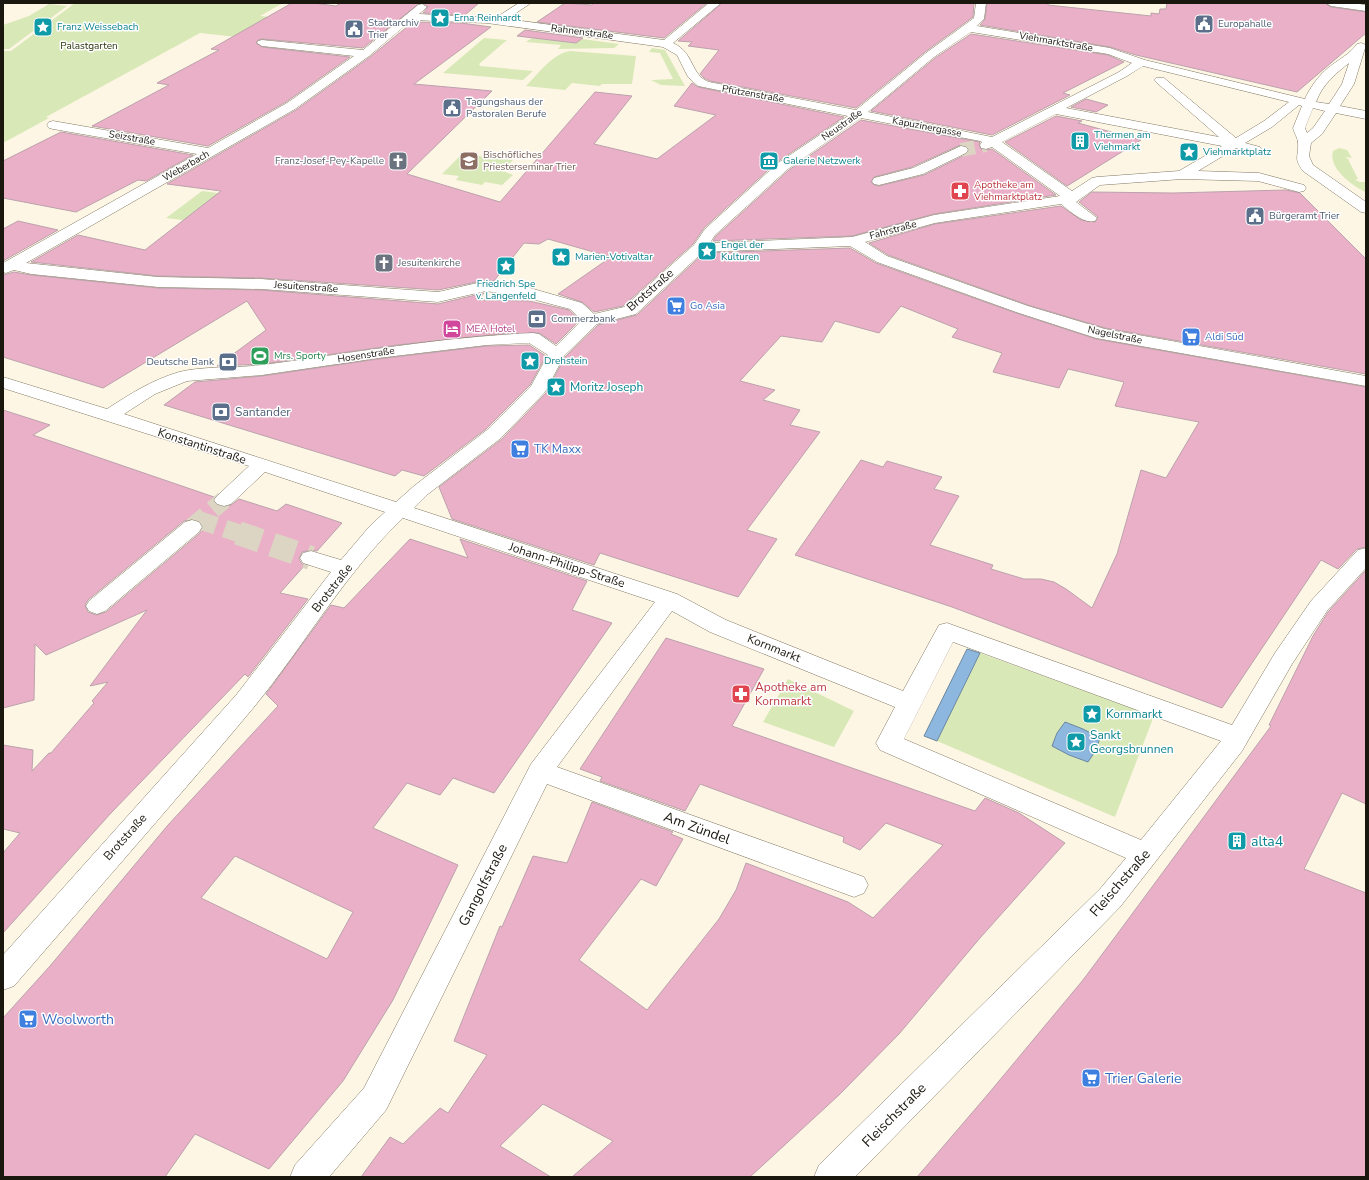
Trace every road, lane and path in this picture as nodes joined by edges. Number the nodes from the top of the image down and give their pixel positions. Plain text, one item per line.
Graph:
1 (428, 3) edge
2 (526, 3) edge
3 (716, 3) edge
4 (979, 3) edge
5 (1331, 3) edge
6 (1366, 8) edge
7 (410, 17) junction
8 (497, 21) junction
9 (969, 28) junction
10 (1366, 38) edge
11 (262, 43) dead end
12 (666, 44) junction
13 (1358, 51) junction
14 (365, 54) junction
15 (1141, 62) junction
16 (1184, 72) junction
17 (1123, 74) junction
18 (1138, 78) dead end
19 (1294, 104) dead end
20 (1310, 104) junction
21 (1332, 108) junction
22 (1055, 110) junction
23 (860, 114) junction
24 (1366, 115) edge
25 (53, 125) dead end
26 (1250, 135) junction
27 (1305, 141) junction
28 (990, 144) junction
29 (1235, 144) junction
30 (961, 150) tunnel mouth
31 (1261, 151) junction
32 (210, 152) junction
33 (1182, 175) junction
34 (1259, 177) junction
35 (879, 181) dead end
36 (1299, 188) dead end
37 (1073, 196) junction
38 (1364, 215) edge
39 (1090, 218) dead end
40 (853, 241) junction
41 (699, 248) junction
42 (8, 267) edge
43 (591, 320) junction
44 (557, 354) junction
45 (1366, 380) edge
46 (3, 382) edge
47 (108, 416) junction
48 (262, 464) junction
49 (224, 500) tunnel mouth
50 (400, 510) junction
51 (192, 527) tunnel mouth
52 (1366, 555) edge
53 (311, 558) tunnel mouth
54 (345, 569) junction
55 (669, 599) junction
56 (97, 606) dead end
57 (728, 630) joint
58 (909, 703) junction
59 (1238, 737) junction
60 (540, 771) junction
61 (1146, 854) junction
62 (854, 885) dead end
63 (3, 976) edge
64 (307, 1177) edge
65 (831, 1177) edge

1 - 7 street, Weberbach
2 - 8 street
3 - 12 street
4 - 9 street, Neustraße
5 - 6 street
7 - 8 street, Rahnenstraße
7 - 14 street, Weberbach
8 - 12 street, Rahnenstraße
9 - 15 street, Viehmarktstraße
9 - 23 street, Neustraße
10 - 13 street
11 - 14 street
12 - 23 street, Pfützenstraße
13 - 20 street
13 - 21 street
14 - 32 street, Weberbach
15 - 16 street
15 - 17 street
16 - 20 street
16 - 29 street
17 - 18 street
17 - 22 street
19 - 26 street
20 - 21 street
20 - 27 street
21 - 24 street
21 - 27 street
22 - 28 street
22 - 29 street
23 - 28 street, Kapuzinergasse
23 - 41 street, Neustraße
25 - 32 street, Seizstraße
26 - 29 street
26 - 31 street
27 - 38 street
28 - 37 street
29 - 31 street
29 - 33 street
30 - 35 street
31 - 34 street
32 - 42 street, Weberbach
33 - 34 street, Fahrstraße
33 - 37 street, Fahrstraße
34 - 36 street, Fahrstraße
37 - 39 street
37 - 40 street, Fahrstraße
40 - 41 street, Fahrstraße
40 - 45 street, Nagelstraße
41 - 43 street, Brotstraße
42 - 43 street, Jesuitenstraße
43 - 44 street, Brotstraße
44 - 47 street, Hosenstraße
44 - 50 street, Brotstraße
46 - 47 street, Konstantinstraße
47 - 48 street, Konstantinstraße
48 - 49 street
48 - 50 street, Konstantinstraße
50 - 54 street, Brotstraße
50 - 55 street, Johann-Philipp-Straße
51 - 56 street
52 - 59 street, Fleischstraße
53 - 54 street
54 - 63 street, Brotstraße
55 - 57 street, Johann-Philipp-Straße
55 - 60 street, Gangolfstraße
57 - 58 street, Kornmarkt
58 - 59 street
58 - 61 street
59 - 61 street, Fleischstraße
60 - 62 street, Am Zündel
60 - 64 street, Gangolfstraße
61 - 65 street, Fleischstraße

